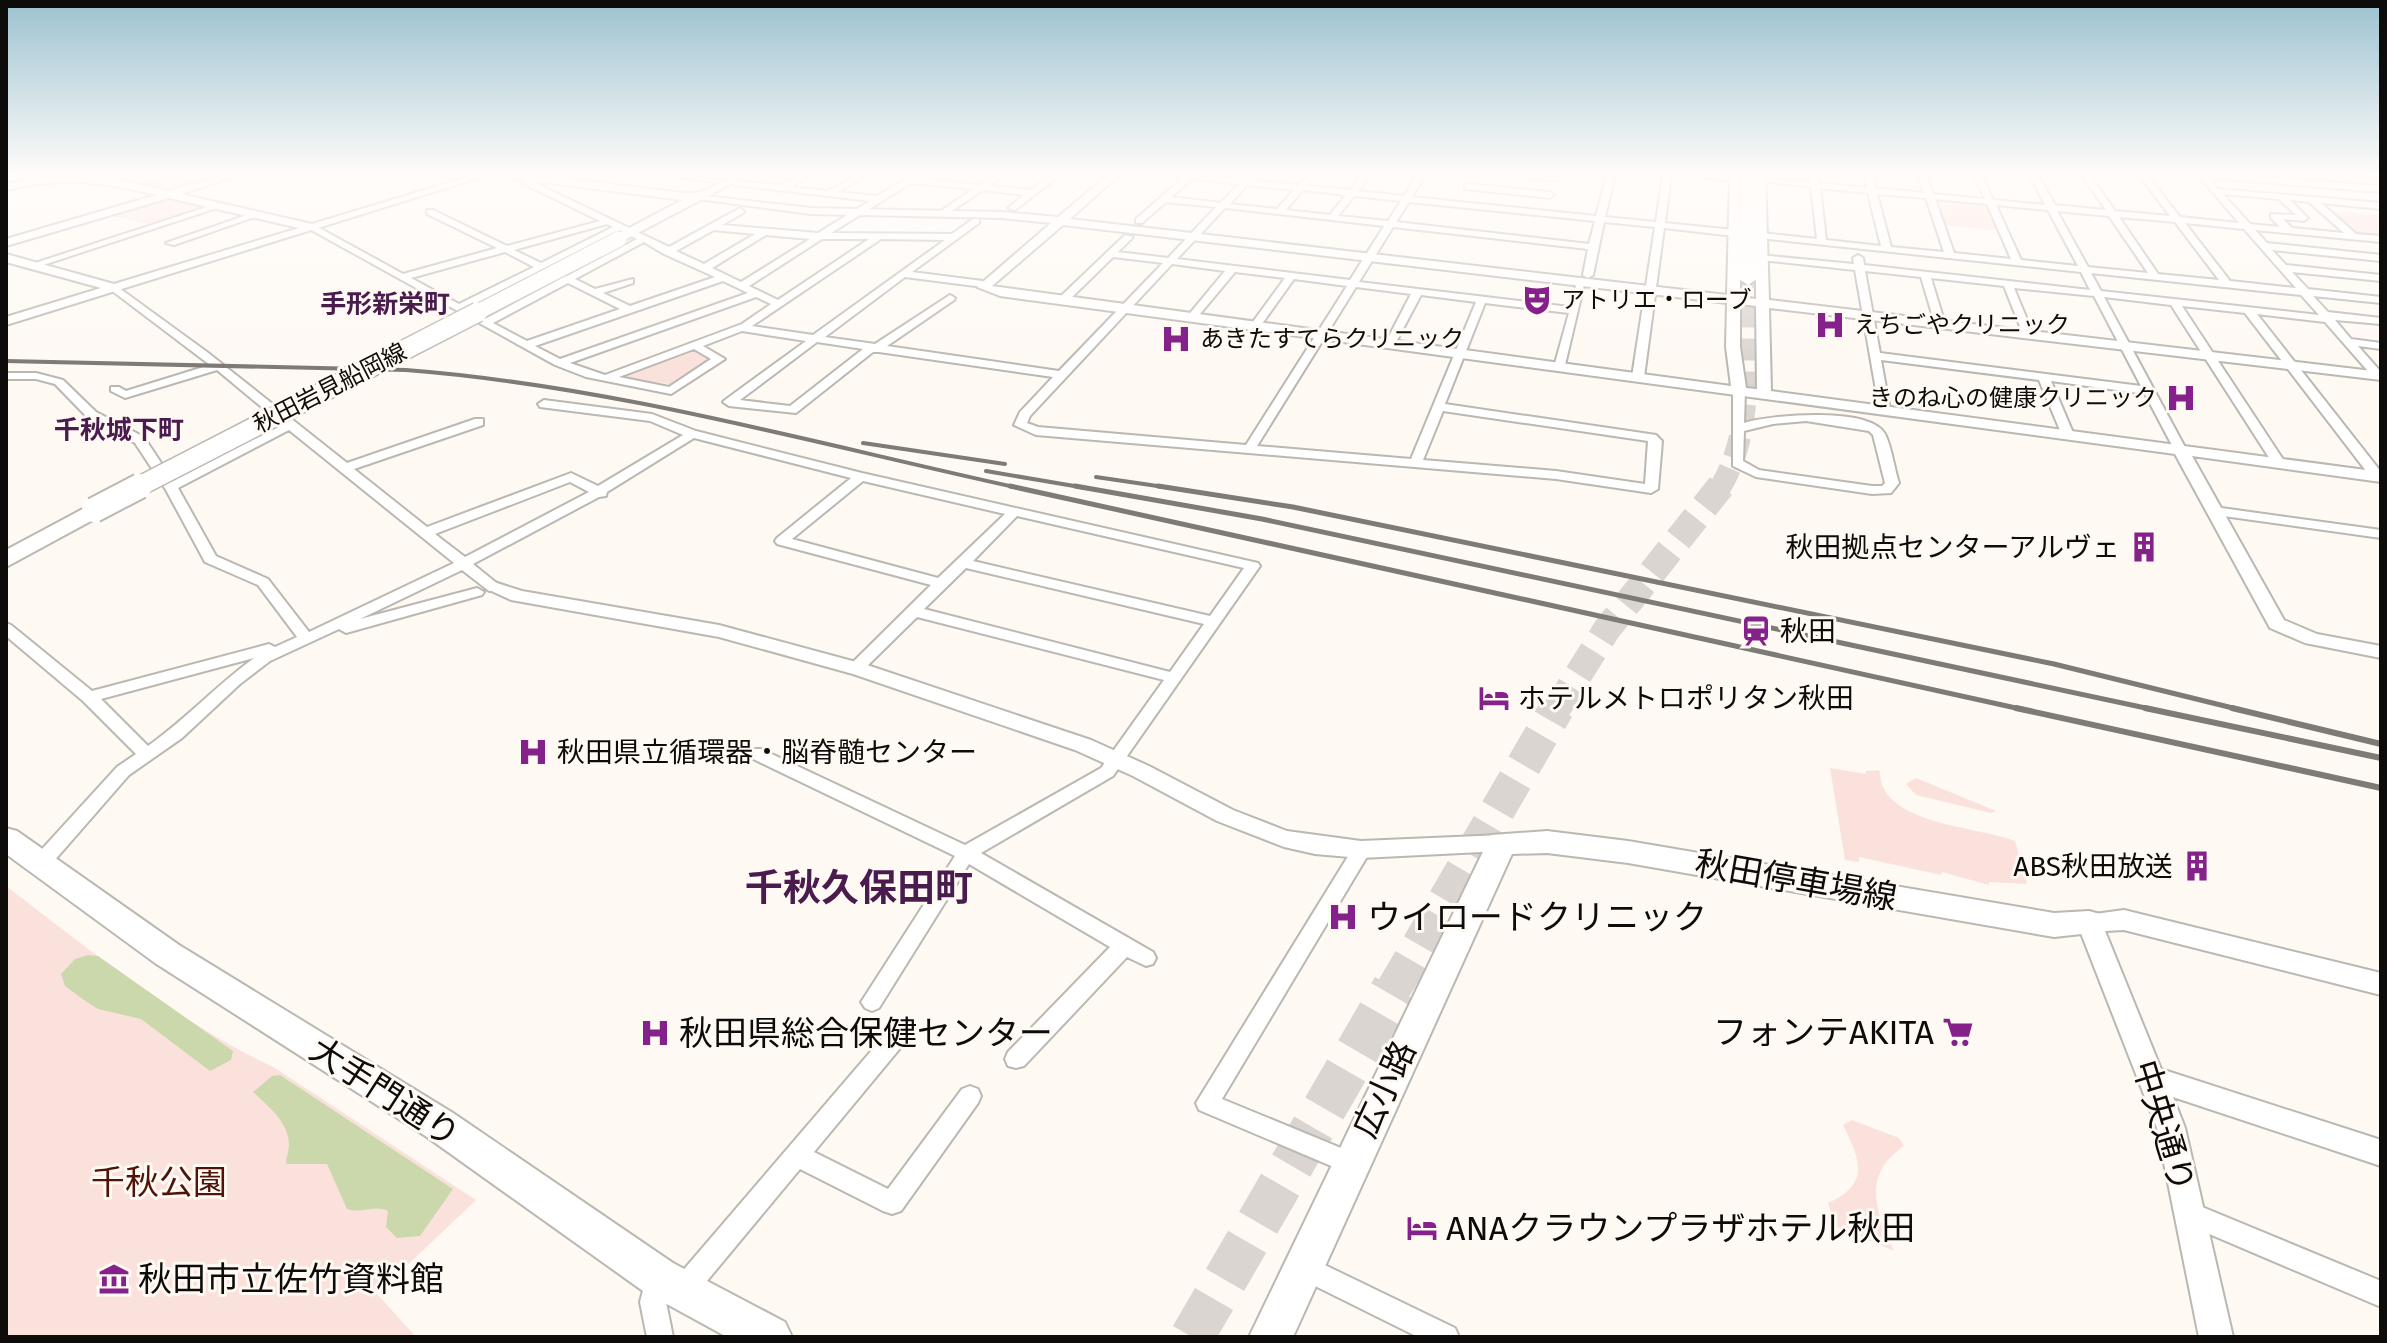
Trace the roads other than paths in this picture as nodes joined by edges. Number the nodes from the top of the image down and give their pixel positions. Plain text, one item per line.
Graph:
1 (1128, 237) dead end
2 (120, 238) edge
3 (187, 238) edge
4 (277, 238) edge
5 (330, 238) edge
6 (482, 238) edge
7 (547, 238) edge
8 (620, 238) edge
9 (622, 238) edge
10 (623, 238) edge
11 (633, 238) edge
12 (693, 238) edge
13 (756, 238) edge
14 (818, 238) edge
15 (878, 238) edge
16 (952, 238) edge
17 (1039, 238) edge
18 (1191, 238) edge
19 (1207, 238) edge
20 (1381, 238) edge
21 (1511, 238) edge
22 (1596, 238) edge
23 (1659, 238) edge
24 (1734, 238) edge
25 (1748, 238) edge
26 (1762, 238) edge
27 (1776, 238) edge
28 (1821, 238) edge
29 (1884, 238) edge
30 (1944, 238) edge
31 (2006, 238) edge
32 (2066, 238) edge
33 (2129, 238) edge
34 (2192, 238) edge
35 (2258, 238) edge
36 (171, 243) dead end
37 (1822, 243) junction
38 (1855, 246) junction
39 (2265, 246) junction
40 (1593, 247) junction
41 (505, 249) junction
42 (1887, 250) junction
43 (667, 252) junction
44 (1112, 254) junction
45 (1950, 256) junction
46 (1369, 257) junction
47 (1761, 257) junction
48 (6, 258) edge
49 (2381, 258) edge
50 (1170, 261) junction
51 (2018, 263) junction
52 (34, 265) junction
53 (542, 266) junction
54 (1859, 267) junction
55 (2285, 268) junction
56 (703, 269) junction
57 (1232, 269) junction
58 (2084, 270) junction
59 (902, 274) junction
60 (1925, 275) junction
61 (1292, 276) junction
62 (402, 277) junction
63 (721, 278) junction
64 (1585, 278) junction
65 (2156, 278) junction
66 (2381, 278) edge
67 (568, 279) junction
68 (1748, 279) tunnel mouth
69 (630, 281) dead end
70 (1353, 283) junction
71 (983, 284) junction
72 (2008, 284) junction
73 (2227, 284) junction
74 (740, 287) junction
75 (115, 288) junction
76 (1651, 290) junction
77 (1418, 291) junction
78 (595, 292) junction
79 (2306, 292) junction
80 (755, 294) junction
81 (2095, 294) junction
82 (950, 298) dead end
83 (1482, 299) junction
84 (1063, 300) junction
85 (1733, 300) junction
86 (2381, 300) edge
87 (2174, 302) junction
88 (1761, 303) junction
89 (779, 304) junction
90 (459, 308) junction
91 (628, 309) junction
92 (1124, 309) junction
93 (2248, 310) junction
94 (1574, 311) junction
95 (1867, 315) junction
96 (2329, 317) junction
97 (1191, 318) junction
98 (6, 321) edge
99 (2381, 321) edge
100 (485, 323) junction
101 (1940, 324) junction
102 (1255, 326) junction
103 (741, 328) junction
104 (2028, 334) junction
105 (1320, 335) junction
106 (814, 339) junction
107 (2352, 342) junction
108 (1390, 344) junction
109 (526, 345) junction
110 (694, 345) junction
111 (2124, 346) junction
112 (2381, 346) edge
113 (873, 348) junction
114 (1461, 354) junction
115 (2209, 355) junction
116 (1875, 356) junction
117 (559, 363) junction
118 (2291, 365) junction
119 (216, 367) junction
120 (1560, 367) junction
121 (1061, 375) junction
122 (6, 376) edge
123 (1638, 377) junction
124 (2043, 377) junction
125 (607, 378) junction
126 (2380, 380) edge
127 (115, 389) dead end
128 (1739, 390) junction
129 (2149, 391) junction
130 (1764, 394) junction
131 (544, 404) dead end
132 (1439, 407) junction
133 (1884, 410) junction
134 (1772, 417) junction
135 (479, 422) dead end
136 (289, 425) junction
137 (1740, 428) junction
138 (692, 434) junction
139 (2068, 435) junction
140 (1250, 448) junction
141 (2181, 451) junction
142 (1416, 462) junction
143 (2280, 464) junction
144 (345, 468) junction
145 (861, 477) junction
146 (2379, 477) edge
147 (171, 487) junction
148 (601, 493) junction
149 (2214, 511) junction
150 (1014, 512) junction
151 (425, 533) junction
152 (2381, 534) edge
153 (6, 560) edge
154 (964, 563) junction
155 (462, 564) junction
156 (943, 584) junction
157 (485, 590) junction
158 (916, 612) junction
159 (1214, 622) junction
160 (6, 628) edge
161 (306, 639) junction
162 (2381, 652) edge
163 (856, 668) junction
164 (1175, 678) junction
165 (89, 697) junction
166 (145, 753) junction
167 (755, 753) dead end
168 (1119, 758) junction
169 (6, 839) edge
170 (1502, 843) junction
171 (1362, 850) junction
172 (966, 853) junction
173 (40, 864) junction
174 (2089, 923) junction
175 (1124, 946) junction
176 (1146, 958) dead end
177 (2381, 984) edge
178 (872, 1002) dead end
179 (898, 1035) dead end
180 (1016, 1059) dead end
181 (2151, 1078) junction
182 (970, 1096) dead end
183 (2381, 1153) edge
184 (796, 1155) junction
185 (1350, 1163) junction
186 (2190, 1214) junction
187 (1304, 1266) junction
188 (670, 1284) junction
189 (2381, 1294) edge
190 (660, 1337) edge
191 (770, 1337) edge
192 (1271, 1337) edge
193 (1446, 1337) edge
194 (2216, 1337) edge

1 - 44 street
2 - 52 street
3 - 36 street
4 - 75 street
5 - 62 street
6 - 41 street
7 - 41 street
8 - 53 street
9 - 153 main road, 秋田岩見船岡線, bridge
10 - 67 street
11 - 43 street
12 - 43 street
13 - 56 street
14 - 74 street
15 - 89 street
16 - 59 street
17 - 71 street
18 - 50 street
19 - 46 street
20 - 46 street
21 - 40 street
22 - 40 street
23 - 76 street
24 - 85 street
25 - 68 highway
26 - 47 street
27 - 37 street
28 - 37 street
29 - 42 street
30 - 45 street
31 - 51 street
32 - 58 street
33 - 65 street
34 - 73 street
35 - 39 street
37 - 38 street
38 - 42 street
38 - 54 street
39 - 49 street
39 - 55 street
40 - 64 street
41 - 53 street
41 - 62 street
42 - 45 street
43 - 56 street
44 - 50 street
44 - 84 street
45 - 51 street
46 - 64 street
46 - 70 street
47 - 54 street
47 - 88 street
48 - 52 street
50 - 57 street
50 - 92 street
51 - 58 street
52 - 75 street
53 - 67 street
53 - 90 street
54 - 60 street
54 - 95 street
55 - 66 street
55 - 79 street
56 - 63 street
57 - 61 street
57 - 97 street
58 - 65 street
58 - 81 street
59 - 71 street
59 - 106 street
60 - 72 street
60 - 101 street
61 - 70 street
61 - 102 street
62 - 90 street
63 - 74 street
63 - 91 street
64 - 76 street
64 - 94 street
65 - 73 street
67 - 78 street
67 - 100 street
69 - 78 street
70 - 77 street
70 - 105 street
71 - 84 street
72 - 81 street
72 - 104 street
73 - 79 street
74 - 80 street
75 - 98 street
75 - 119 street
76 - 85 street
76 - 123 street
77 - 83 street
77 - 108 street
78 - 91 street
79 - 86 street
79 - 96 street
80 - 89 street
80 - 117 street
81 - 87 street
81 - 111 street
82 - 113 street
83 - 94 street
83 - 114 street
84 - 92 street
85 - 88 street
85 - 128 street
87 - 93 street
87 - 115 street
88 - 95 street
88 - 130 street
89 - 103 street
90 - 100 street
91 - 109 street
92 - 97 street
92 - 121 street
93 - 96 street
93 - 118 street
94 - 120 street
95 - 101 street
95 - 116 street
96 - 99 street
96 - 107 street
97 - 102 street
100 - 109 street
101 - 104 street
102 - 105 street
103 - 106 street
103 - 110 street
104 - 111 street
105 - 108 street
105 - 140 street
106 - 113 street
106 - 113 street
107 - 112 street
107 - 126 street
108 - 114 street
109 - 117 street
110 - 125 street
110 - 125 street
111 - 115 street
111 - 129 street
113 - 121 street
114 - 120 street
114 - 132 street
115 - 118 street
115 - 143 street
116 - 124 street
116 - 133 street
117 - 125 street
118 - 126 street
118 - 146 street
119 - 127 street
119 - 136 street
120 - 123 street
121 - 140 street
122 - 147 street
123 - 128 street
124 - 129 street
124 - 139 street
128 - 130 street
128 - 137 street
129 - 141 street
130 - 133 street
130 - 134 street
131 - 138 street
132 - 142 street
132 - 142 street
133 - 139 street
134 - 137 street
134 - 137 street
135 - 144 street
136 - 144 street
136 - 147 street
138 - 145 street
138 - 148 street
139 - 141 street
140 - 142 street
141 - 143 street
141 - 149 street
143 - 146 street
144 - 151 street
145 - 150 street
145 - 156 street
147 - 161 street
148 - 151 street
148 - 155 street
149 - 152 street
149 - 162 street
150 - 154 street
150 - 159 street
151 - 155 street
154 - 156 street
154 - 159 street
155 - 157 street
155 - 161 street
156 - 158 street
157 - 161 street
157 - 163 street
158 - 163 street
158 - 164 street
159 - 164 street
160 - 165 street
161 - 165 street
161 - 166 street
163 - 168 street
164 - 168 street
165 - 166 street
166 - 173 street
167 - 172 street
168 - 171 street
168 - 172 street
169 - 173 main road, 大手門通り
170 - 171 street
170 - 174 main road, 秋田停車場線
170 - 185 main road, 広小路
171 - 185 street
172 - 175 street
172 - 178 street
173 - 188 main road, 大手門通り
174 - 177 street
174 - 181 street, 中央通り
175 - 176 street
175 - 180 street
179 - 184 street
181 - 183 street
181 - 186 street, 中央通り
182 - 184 street
184 - 188 street
185 - 187 main road, 広小路
186 - 189 street
186 - 194 street, 中央通り
187 - 192 main road, 広小路
187 - 193 street
188 - 190 street
188 - 191 main road, 大手門通り

